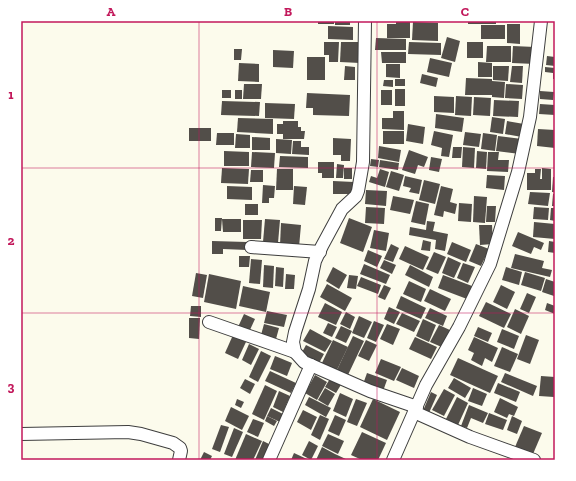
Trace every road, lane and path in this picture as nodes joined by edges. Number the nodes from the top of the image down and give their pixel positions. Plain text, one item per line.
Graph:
1 (365, 21) edge
2 (541, 21) edge
3 (251, 247) dead end
4 (320, 252) junction
5 (209, 322) dead end
6 (295, 352) junction
7 (311, 365) junction
8 (415, 410) junction
9 (21, 434) edge
10 (179, 460) edge
11 (269, 460) edge
12 (394, 460) edge
13 (534, 460) edge

1 - 4 street
2 - 8 street
3 - 4 street
4 - 6 street
5 - 6 street
6 - 7 street
7 - 8 street
7 - 11 street
8 - 12 street
8 - 13 street
9 - 10 street

